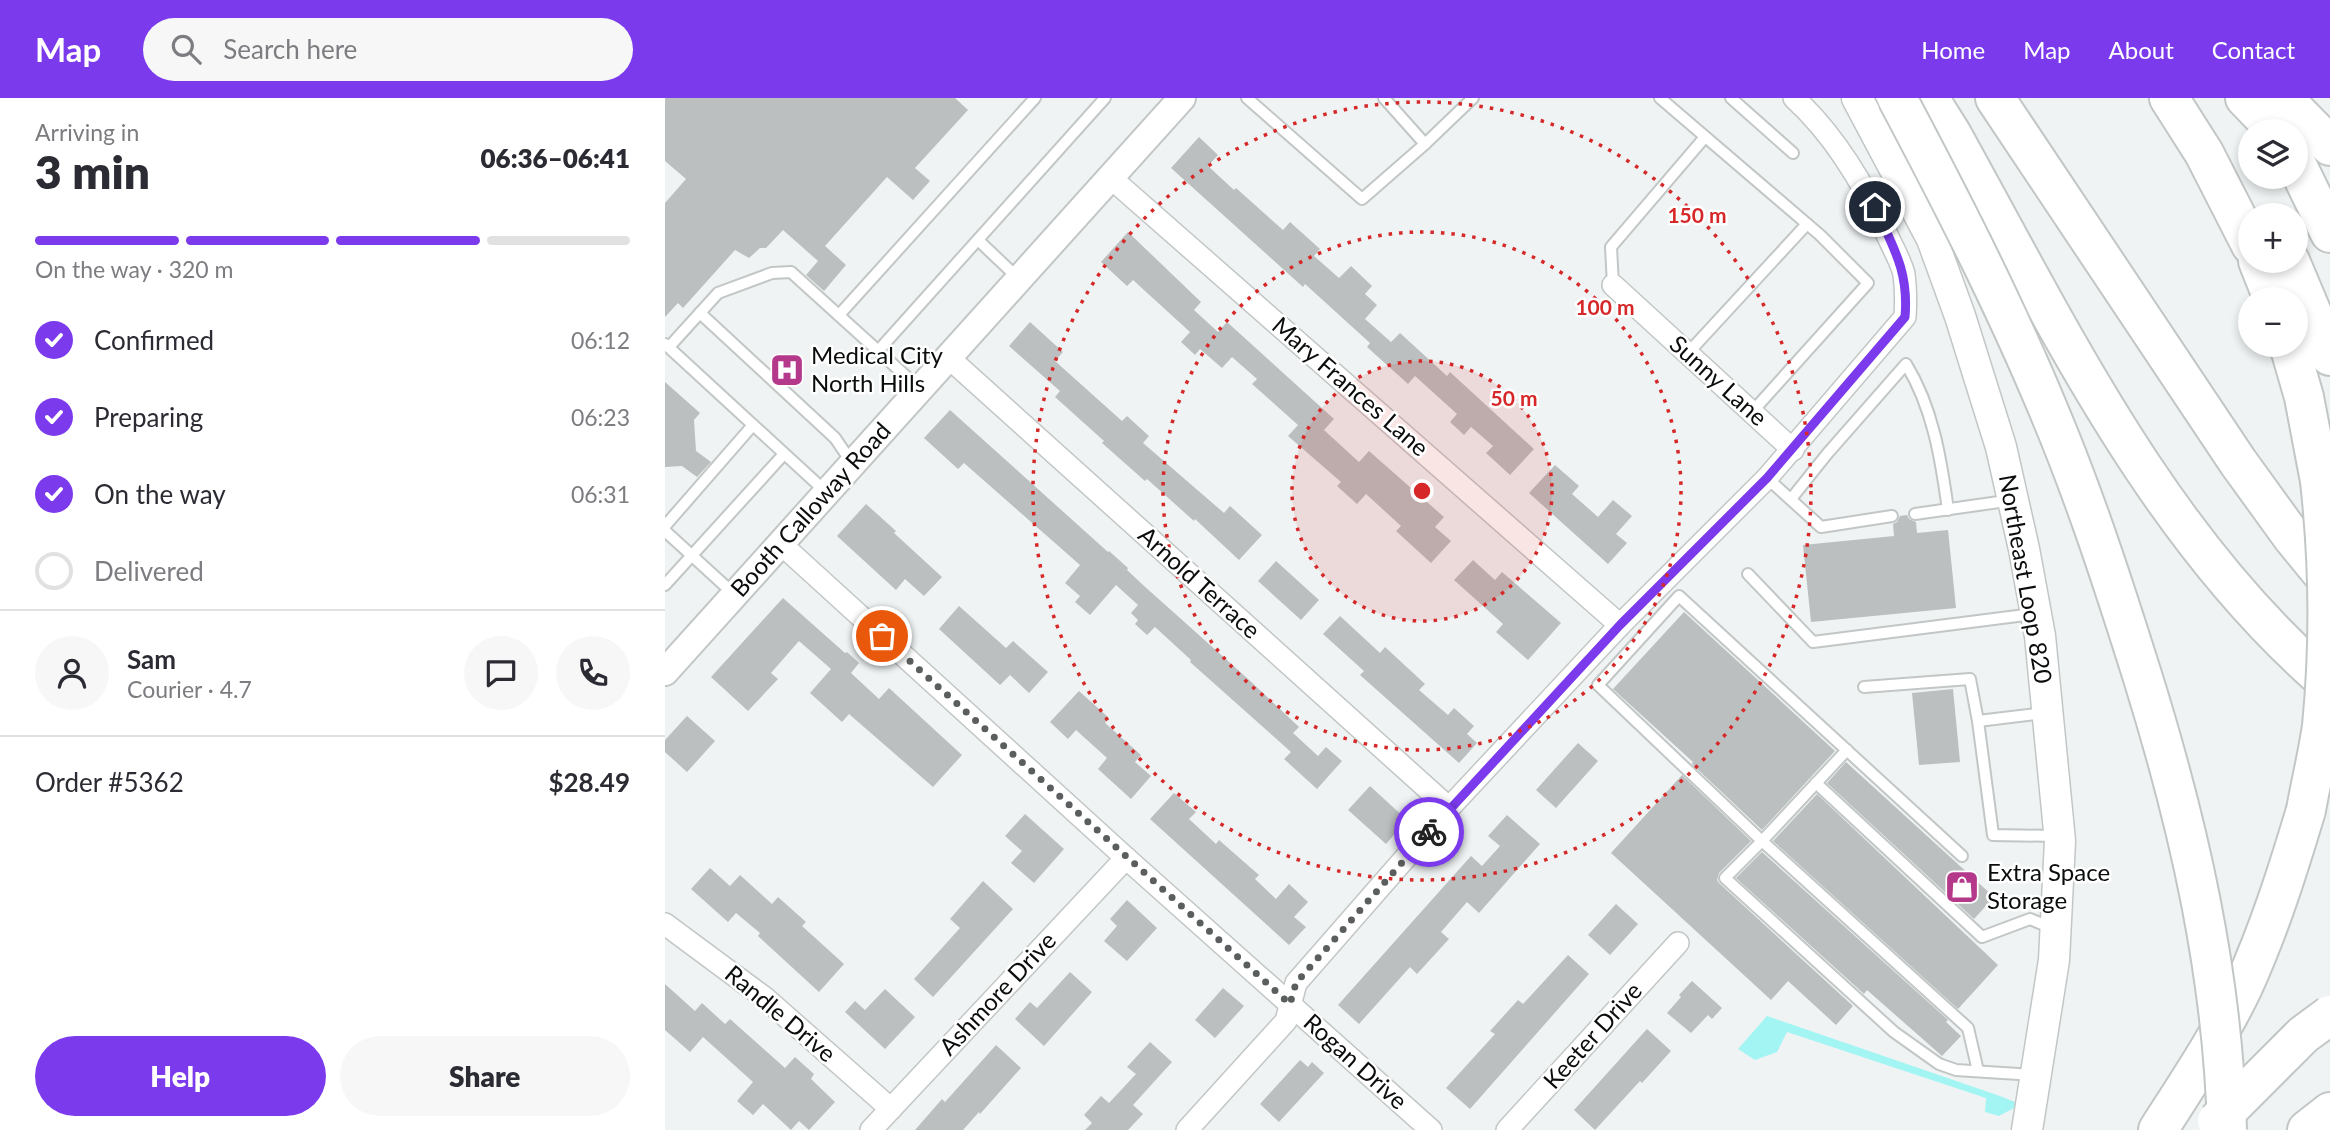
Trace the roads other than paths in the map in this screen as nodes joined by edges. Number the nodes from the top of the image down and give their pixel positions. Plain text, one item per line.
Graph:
1 (1035, 98) edge
2 (1105, 98) edge
3 (1182, 98) edge
4 (1247, 98) edge
5 (1384, 98) edge
6 (1473, 98) edge
7 (1660, 98) edge
8 (1731, 98) edge
9 (1794, 98) edge
10 (1857, 98) edge
11 (1896, 98) edge
12 (1929, 98) edge
13 (1976, 98) edge
14 (1995, 98) edge
15 (2169, 98) edge
16 (2189, 98) edge
17 (2245, 98) edge
18 (2263, 98) edge
19 (2283, 98) edge
20 (2267, 119) edge
21 (2273, 119) edge
22 (1705, 136) junction
23 (1425, 144) junction
24 (2330, 146) edge
25 (1793, 153) dead end
26 (2308, 163) edge
27 (1111, 178) junction
28 (2330, 186) edge
29 (2308, 188) edge
30 (2058, 194) junction
31 (2258, 203) edge
32 (2238, 220) edge
33 (1807, 224) junction
34 (2330, 233) edge
35 (978, 240) junction
36 (2295, 273) edge
37 (1020, 279) junction
38 (1613, 285) joint
39 (700, 313) junction
40 (839, 315) junction
41 (667, 346) edge
42 (879, 351) junction
43 (1688, 353) junction
44 (2330, 356) edge
45 (2293, 357) edge
46 (949, 358) junction
47 (920, 389) junction
48 (1752, 412) junction
49 (753, 425) junction
50 (1793, 450) junction
51 (784, 454) junction
52 (853, 464) junction
53 (1767, 478) junction
54 (827, 493) junction
55 (1791, 499) junction
56 (2013, 500) junction
57 (1948, 510) junction
58 (1915, 514) dead end
59 (1892, 516) dead end
60 (665, 526) edge
61 (665, 531) edge
62 (781, 544) junction
63 (692, 556) junction
64 (1748, 574) dead end
65 (2330, 583) edge
66 (665, 585) edge
67 (735, 595) junction
68 (2036, 613) junction
69 (1620, 625) junction
70 (665, 672) edge
71 (2330, 685) edge
72 (1864, 687) dead end
73 (2047, 713) junction
74 (1978, 721) junction
75 (1847, 750) junction
76 (1816, 783) junction
77 (1450, 808) junction
78 (2059, 836) junction
79 (1762, 841) junction
80 (1962, 856) dead end
81 (1126, 858) junction
82 (665, 924) edge
83 (2056, 930) junction
84 (1678, 943) dead end
85 (1290, 1004) junction
86 (2330, 1015) edge
87 (2330, 1022) edge
88 (1978, 1071) junction
89 (2036, 1075) junction
90 (891, 1109) junction
91 (2330, 1112) edge
92 (871, 1130) edge
93 (1187, 1130) edge
94 (1431, 1130) edge
95 (1507, 1130) edge
96 (2027, 1130) edge
97 (2158, 1130) edge
98 (2194, 1130) edge
99 (2210, 1130) edge
100 (2228, 1130) edge
101 (2307, 1130) edge

1 - 40 lane
2 - 35 lane
3 - 27 street, Booth Calloway Road
4 - 23 lane
5 - 23 lane
6 - 23 lane
7 - 22 lane
8 - 25 lane
9 - 50 street
10 - 56 main road, Northeast Loop 820
11 - 100 highway, bridge
12 - 71 highway
13 - 30 highway
14 - 30 highway
15 - 32 highway
16 - 31 highway
17 - 20 highway
18 - 21 highway
19 - 24 highway
22 - 33 lane
22 - 38 lane
26 - 28 highway
27 - 37 street, Booth Calloway Road
27 - 69 street, Mary Frances Lane
29 - 34 highway
30 - 65 highway
33 - 43 lane
33 - 48 lane
35 - 37 lane
35 - 42 lane
36 - 44 highway
37 - 46 street, Booth Calloway Road
38 - 43 street, Sunny Lane
39 - 40 lane
39 - 41 lane
39 - 52 lane
40 - 42 lane
41 - 49 lane
42 - 47 lane
43 - 48 street, Sunny Lane
45 - 97 highway, bridge
46 - 47 street, Booth Calloway Road
46 - 77 street, Arnold Terrace
47 - 52 street, Booth Calloway Road
48 - 50 street, Sunny Lane
49 - 51 lane
49 - 60 lane
50 - 53 street
51 - 54 lane
51 - 63 lane
52 - 54 street, Booth Calloway Road
53 - 55 lane
53 - 69 street
54 - 62 street, Booth Calloway Road
55 - 57 lane
55 - 59 lane
56 - 57 lane
56 - 68 main road, Northeast Loop 820
57 - 58 lane
61 - 63 lane
62 - 67 street, Booth Calloway Road
62 - 81 street, Rogan Drive
63 - 66 lane
63 - 67 lane
64 - 68 lane
67 - 70 street, Booth Calloway Road
68 - 73 main road, Northeast Loop 820
69 - 77 street
72 - 74 lane
73 - 74 lane
73 - 78 main road, Northeast Loop 820
74 - 78 lane
75 - 76 lane
75 - 79 lane
75 - 80 lane
76 - 79 lane
76 - 83 lane
77 - 85 street
78 - 83 main road, Northeast Loop 820
79 - 88 lane
79 - 88 lane
81 - 85 street, Rogan Drive
81 - 90 street, Ashmore Drive
82 - 90 street, Randle Drive
83 - 89 main road, Northeast Loop 820
84 - 95 street, Keeter Drive
85 - 93 street
85 - 94 street, Rogan Drive
86 - 99 highway, bridge
87 - 98 highway
88 - 89 lane
89 - 96 main road, Northeast Loop 820
90 - 92 street, Ashmore Drive
91 - 101 highway

